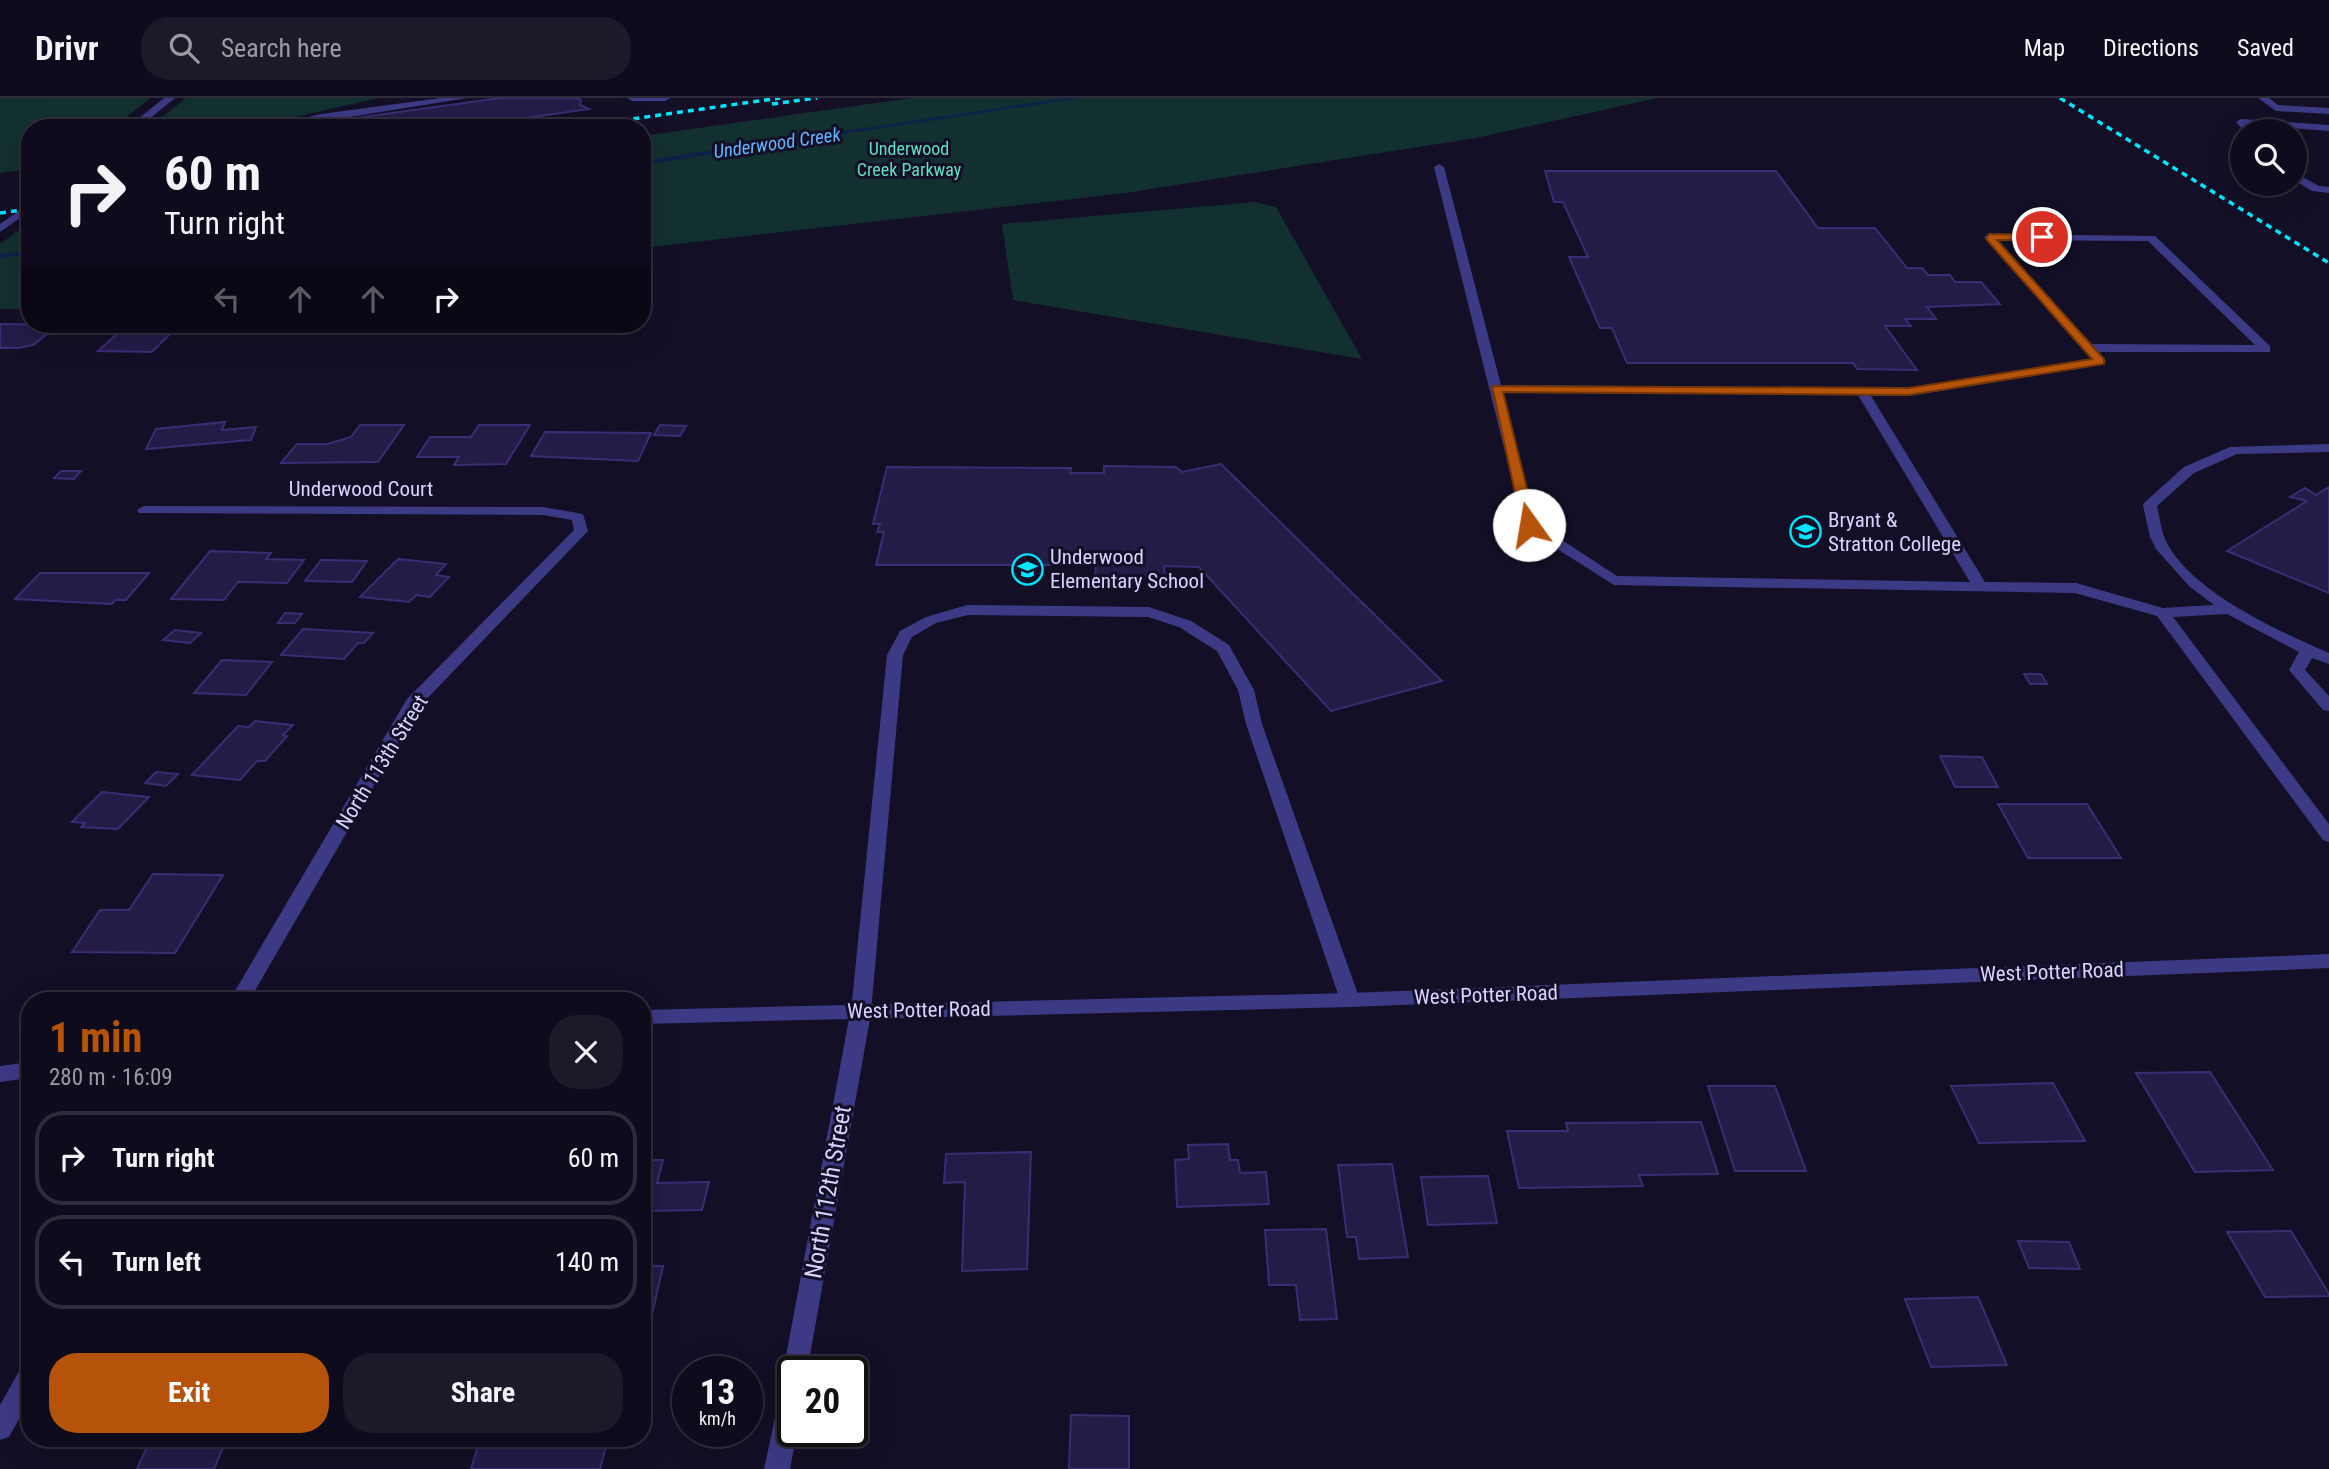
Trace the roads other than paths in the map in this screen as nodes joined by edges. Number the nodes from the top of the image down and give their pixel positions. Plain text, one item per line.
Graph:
1 (170, 98) edge
2 (462, 98) edge
3 (632, 98) edge
4 (665, 98) edge
5 (2263, 98) edge
6 (2329, 111) edge
7 (143, 119) edge
8 (311, 119) edge
9 (2307, 126) edge
10 (2329, 128) edge
11 (1439, 167) dead end
12 (2307, 184) edge
13 (2329, 190) edge
14 (21, 213) edge
15 (0, 229) edge
16 (2088, 348) junction
17 (1496, 389) junction
18 (1861, 391) junction
19 (2329, 448) edge
20 (144, 510) dead end
21 (578, 517) joint
22 (1980, 586) junction
23 (2233, 609) junction
24 (2162, 613) junction
25 (2308, 651) junction
26 (2329, 659) edge
27 (2329, 706) edge
28 (2329, 836) edge
29 (2329, 961) edge
30 (244, 992) edge
31 (1350, 1000) junction
32 (861, 1012) junction
33 (651, 1017) edge
34 (21, 1071) edge
35 (0, 1074) edge
36 (798, 1356) edge
37 (21, 1391) edge
38 (0, 1429) edge
39 (781, 1447) edge
40 (777, 1469) edge

1 - 7 street
2 - 8 street
3 - 4 street
5 - 6 street
9 - 10 street
11 - 17 street
12 - 13 street
14 - 15 street
16 - 16 street
16 - 18 street
17 - 18 street
17 - 22 street
18 - 22 street
19 - 23 street
20 - 21 street, Underwood Court
21 - 30 street, North 113th Street
22 - 24 street
23 - 24 street
23 - 25 street
24 - 28 street
25 - 26 street
25 - 27 street
29 - 31 street, West Potter Road
31 - 32 street, West Potter Road
31 - 32 street, North 112th Street
32 - 33 street, West Potter Road
32 - 36 street, North 112th Street
34 - 35 street
37 - 38 street
39 - 40 street

